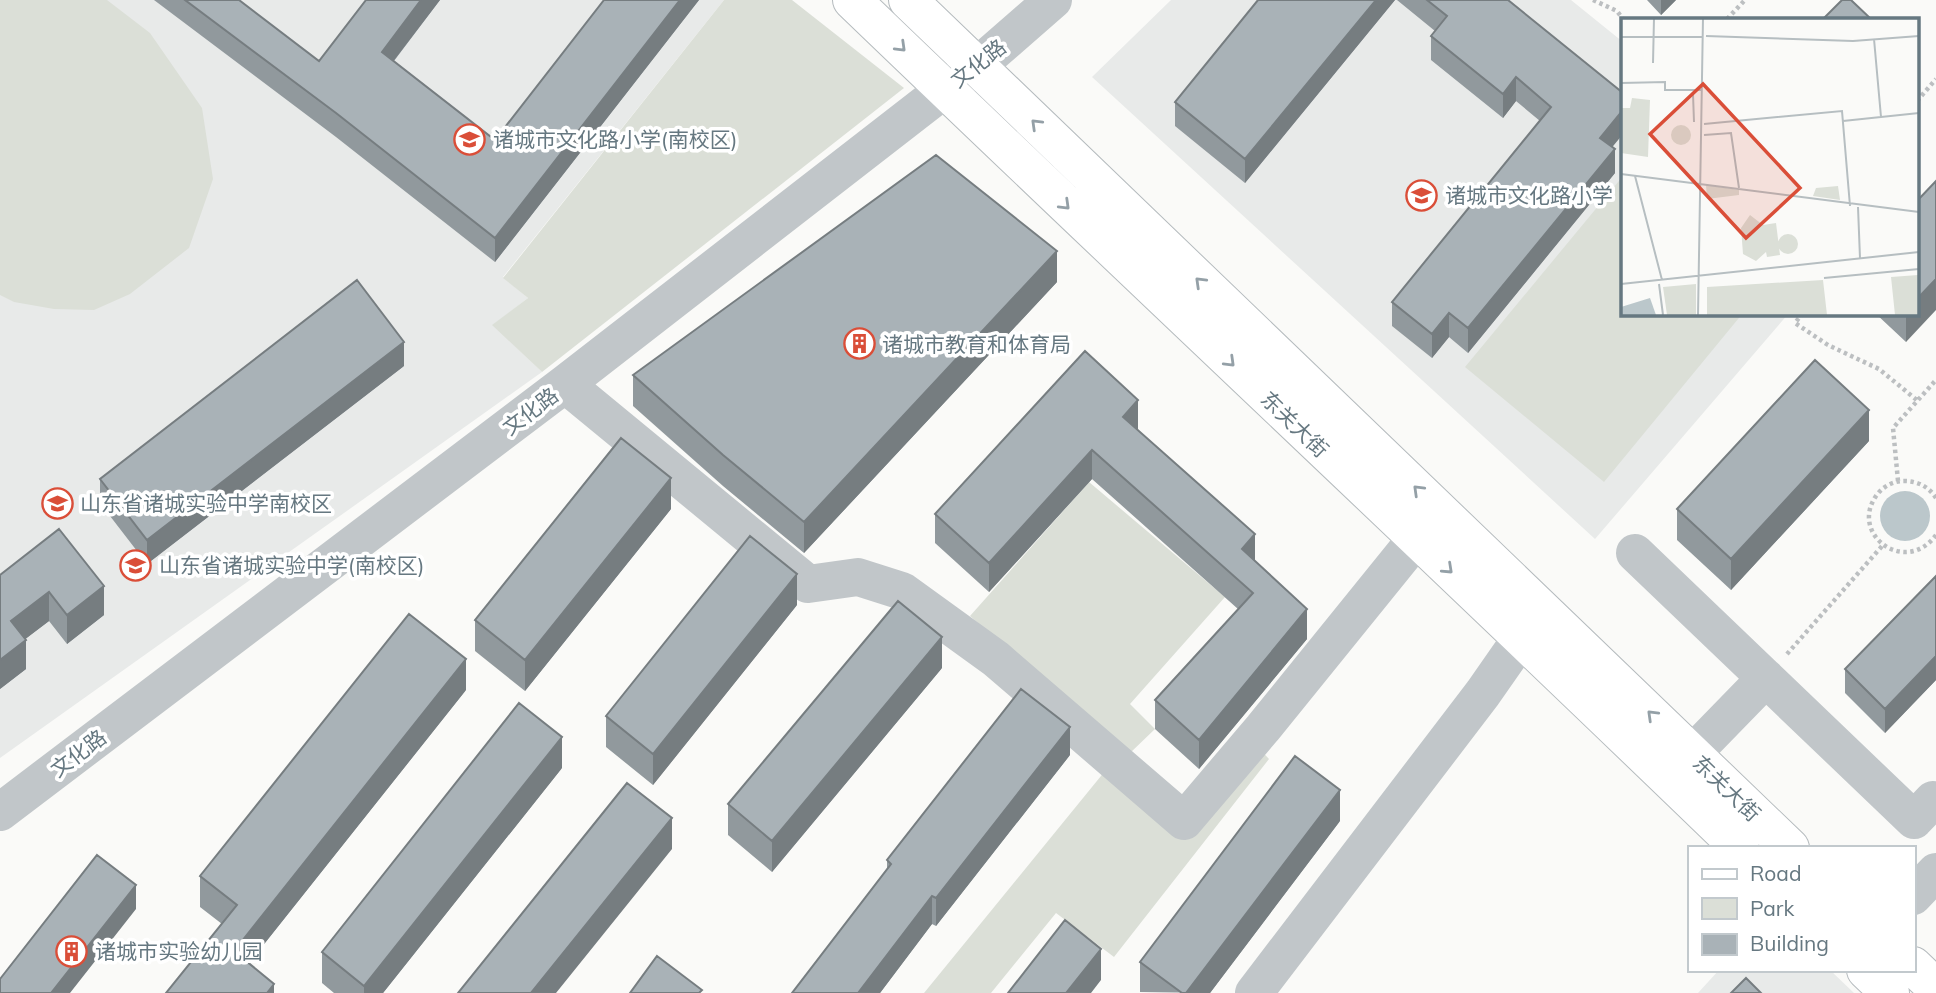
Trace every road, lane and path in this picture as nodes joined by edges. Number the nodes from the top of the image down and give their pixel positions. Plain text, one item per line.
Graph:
1 (852, 0) edge
2 (908, 0) edge
3 (1053, 0) edge
4 (1593, 0) edge
5 (1745, 0) edge
6 (1622, 18) edge
7 (1728, 18) edge
8 (976, 67) junction
9 (1936, 79) edge
10 (945, 89) junction
11 (1918, 100) edge
12 (1801, 315) edge
13 (1936, 380) edge
14 (565, 384) junction
15 (1918, 401) junction
16 (1898, 481) junction
17 (1936, 498) edge
18 (1936, 537) edge
19 (1416, 539) junction
20 (1883, 545) junction
21 (1635, 553) dead end
22 (1522, 637) junction
23 (1766, 678) junction
24 (1692, 754) junction
25 (1933, 800) dead end
26 (0, 812) edge
27 (1738, 846) edge
28 (1788, 846) edge
29 (1936, 872) edge
30 (1915, 894) edge
31 (1915, 968) edge
32 (1868, 972) edge
33 (1936, 988) edge
34 (1254, 993) edge
35 (1890, 993) edge

1 -> 10 main road, 东关大街
2 - 8 main road, 东关大街
3 - 8 street, 文化路
4 - 6 path
5 - 7 path
8 - 10 street, 文化路
24 -> 8 main road, 东关大街
9 - 11 path
10 - 14 street, 文化路
10 -> 19 main road, 东关大街
12 - 15 path
13 - 15 path
14 - 19 street
14 - 26 street, 文化路
15 - 16 path
16 - 17 path
16 - 20 path
18 - 20 path
19 -> 22 main road, 东关大街
20 - 23 path
21 - 23 street
22 - 27 main road, 东关大街
22 - 34 street
23 - 24 street
23 - 25 street
24 - 28 main road, 东关大街
29 - 30 street
31 - 33 main road
32 - 35 main road

